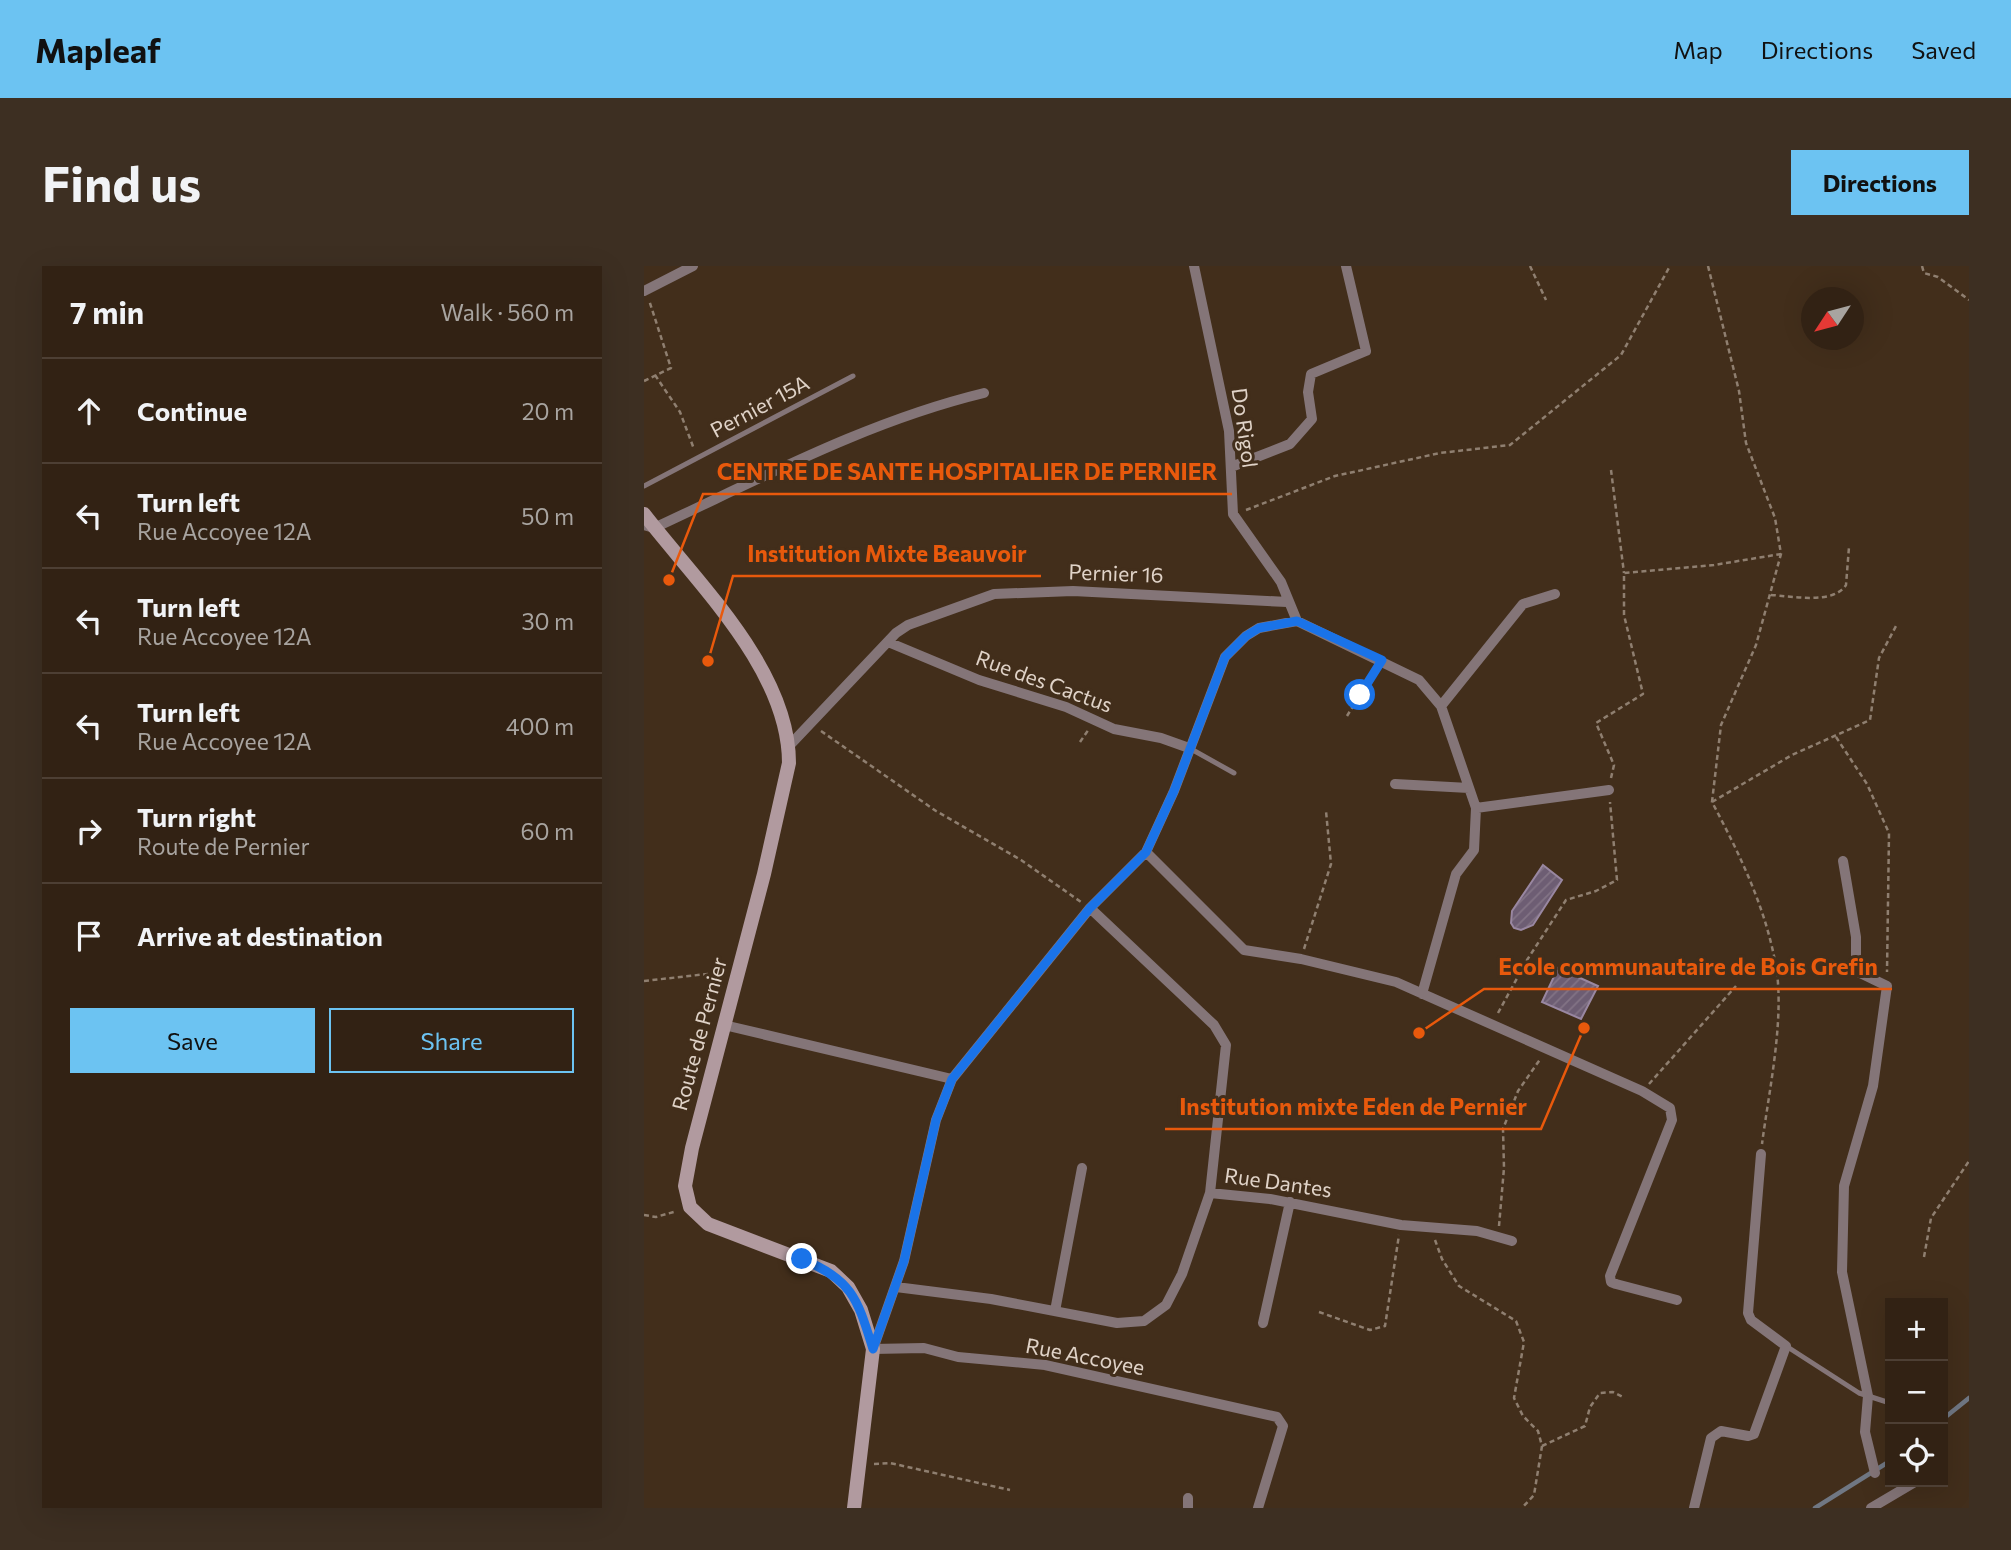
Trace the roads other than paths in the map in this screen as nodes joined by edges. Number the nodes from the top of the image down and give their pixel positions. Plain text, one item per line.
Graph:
1 (693, 266) edge
2 (1194, 266) edge
3 (1346, 266) edge
4 (645, 290) edge
5 (853, 376) dead end
6 (984, 393) dead end
7 (1231, 467) junction
8 (644, 486) edge
9 (644, 514) edge
10 (649, 526) edge
11 (1555, 594) dead end
12 (1287, 602) junction
13 (1297, 621) junction
14 (888, 642) junction
15 (1441, 706) junction
16 (789, 746) junction
17 (1189, 748) junction
18 (1234, 774) dead end
19 (1395, 784) dead end
20 (1469, 788) junction
21 (1609, 790) road end
22 (1476, 808) junction
23 (1146, 852) junction
24 (1843, 860) dead end
25 (1090, 908) junction
26 (1422, 994) junction
27 (724, 1025) junction
28 (952, 1079) junction
29 (1760, 1154) road end
30 (1082, 1168) dead end
31 (1210, 1193) junction
32 (1290, 1202) junction
33 (1512, 1241) dead end
34 (896, 1287) junction
35 (1677, 1300) dead end
36 (1055, 1311) junction
37 (1263, 1323) dead end
38 (1786, 1346) junction
39 (873, 1349) junction
40 (1868, 1396) junction
41 (1885, 1401) edge
42 (1875, 1473) dead end
43 (1907, 1487) edge
44 (854, 1508) edge
45 (1258, 1508) edge
46 (1694, 1508) edge
47 (1871, 1508) edge

1 - 4 street
2 - 7 street, Do Rigol
3 - 7 street
5 - 8 lane, Pernier 15A
6 - 10 street
7 - 12 street, Do Rigol
9 - 10 street, Route de Pernier
10 - 16 street, Route de Pernier
11 - 15 street
12 - 13 street
12 - 14 street, Pernier 16
13 - 15 street
13 - 17 street
14 - 16 street, Pernier 16
14 - 17 street, Rue des Cactus
15 - 20 street
16 - 27 street, Route de Pernier
17 - 18 lane
17 - 23 street
19 - 20 street
20 - 22 street
21 - 22 street
22 - 26 street
23 - 25 street
23 - 26 street
24 - 40 street
25 - 28 street
25 - 31 street, Rue Dantes
26 - 35 street
27 - 28 street
27 - 39 street, Route de Pernier
28 - 34 street
29 - 38 street
30 - 36 street
31 - 32 street, Rue Dantes
31 - 36 street
32 - 33 street, Rue Dantes
32 - 37 street
34 - 36 street
34 - 39 street
38 - 40 lane
38 - 46 street
39 - 44 street
39 - 45 street, Rue Accoyee
40 - 41 lane
40 - 42 street
43 - 47 street

